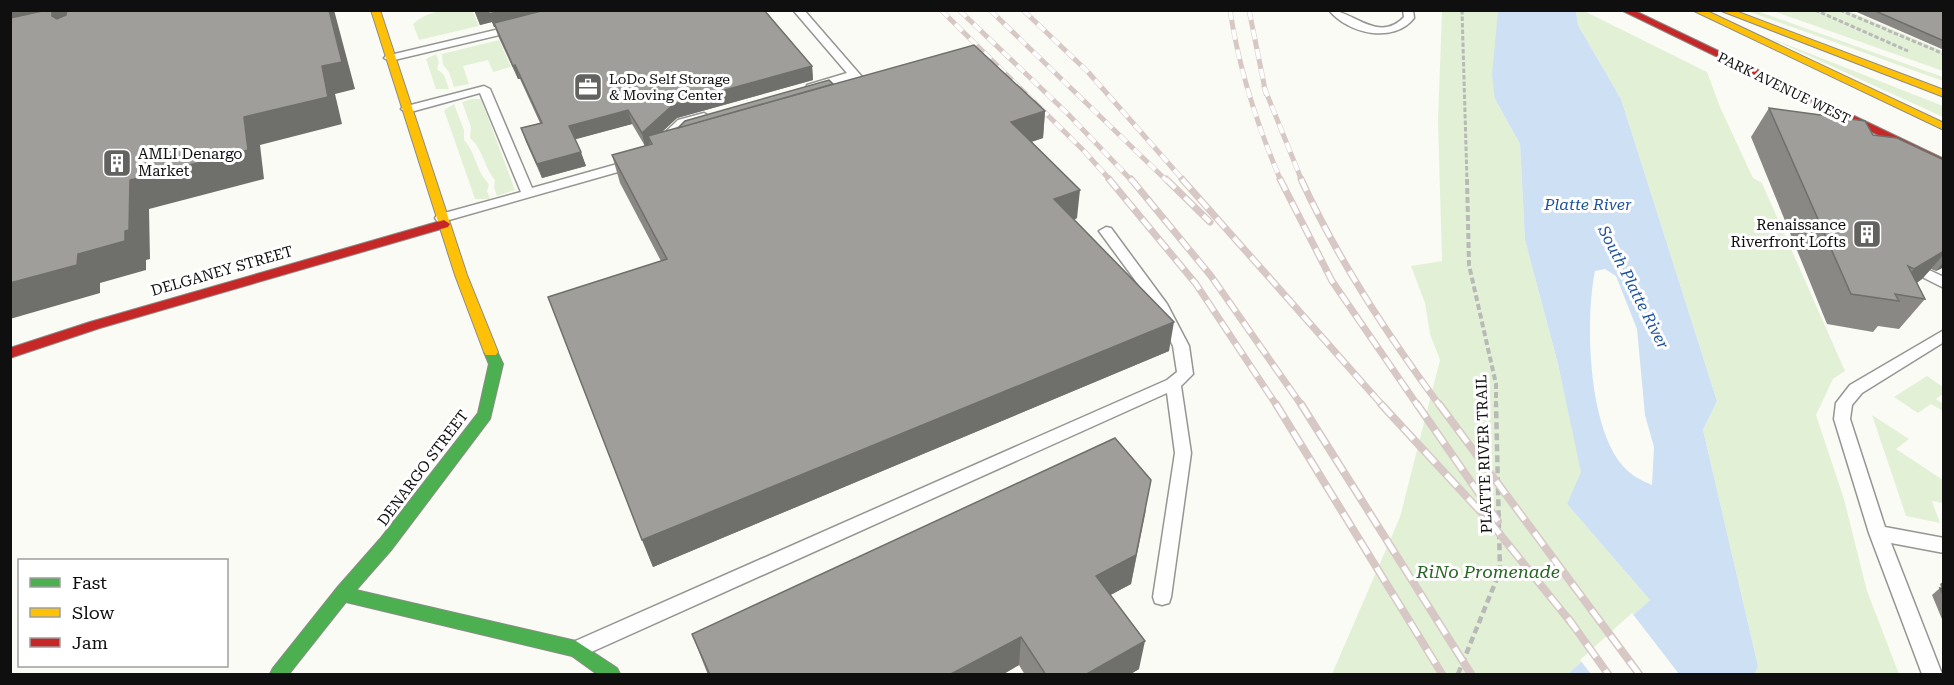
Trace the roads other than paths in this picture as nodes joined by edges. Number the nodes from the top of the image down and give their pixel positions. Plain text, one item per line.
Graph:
1 (375, 10) edge
2 (798, 10) edge
3 (1334, 10) edge
4 (1408, 10) edge
5 (1625, 10) edge
6 (1696, 10) edge
7 (1724, 10) edge
8 (524, 26) edge
9 (390, 58) junction
10 (854, 75) junction
11 (866, 88) edge
12 (797, 91) edge
13 (1944, 94) edge
14 (407, 109) junction
15 (717, 113) edge
16 (1944, 127) edge
17 (1944, 164) edge
18 (528, 194) junction
19 (443, 221) junction
20 (1106, 231) dead end
21 (1929, 275) edge
22 (1944, 283) edge
23 (1944, 335) edge
24 (10, 353) edge
25 (1173, 384) junction
26 (1878, 533) junction
27 (1944, 546) edge
28 (342, 594) junction
29 (1162, 597) dead end
30 (576, 650) junction
31 (279, 675) edge
32 (611, 675) edge
33 (1932, 675) edge

1 - 9 main road, DENARGO STREET
2 - 10 lane
3 - 4 lane
5 - 17 main road, PARK AVENUE WEST
6 - 16 main road
7 - 13 main road
8 - 9 lane
9 - 14 main road, DENARGO STREET
10 - 11 lane
10 - 12 lane
14 - 18 lane
14 - 19 main road, DENARGO STREET
15 - 18 lane
18 - 19 lane
19 - 24 main road, DELGANEY STREET
19 - 28 main road, DENARGO STREET
20 - 25 lane
21 - 22 lane
23 - 26 lane
25 - 29 lane
25 - 30 lane
26 - 27 lane
26 - 33 lane
28 - 30 main road
28 - 31 main road, DENARGO STREET
30 - 32 main road

